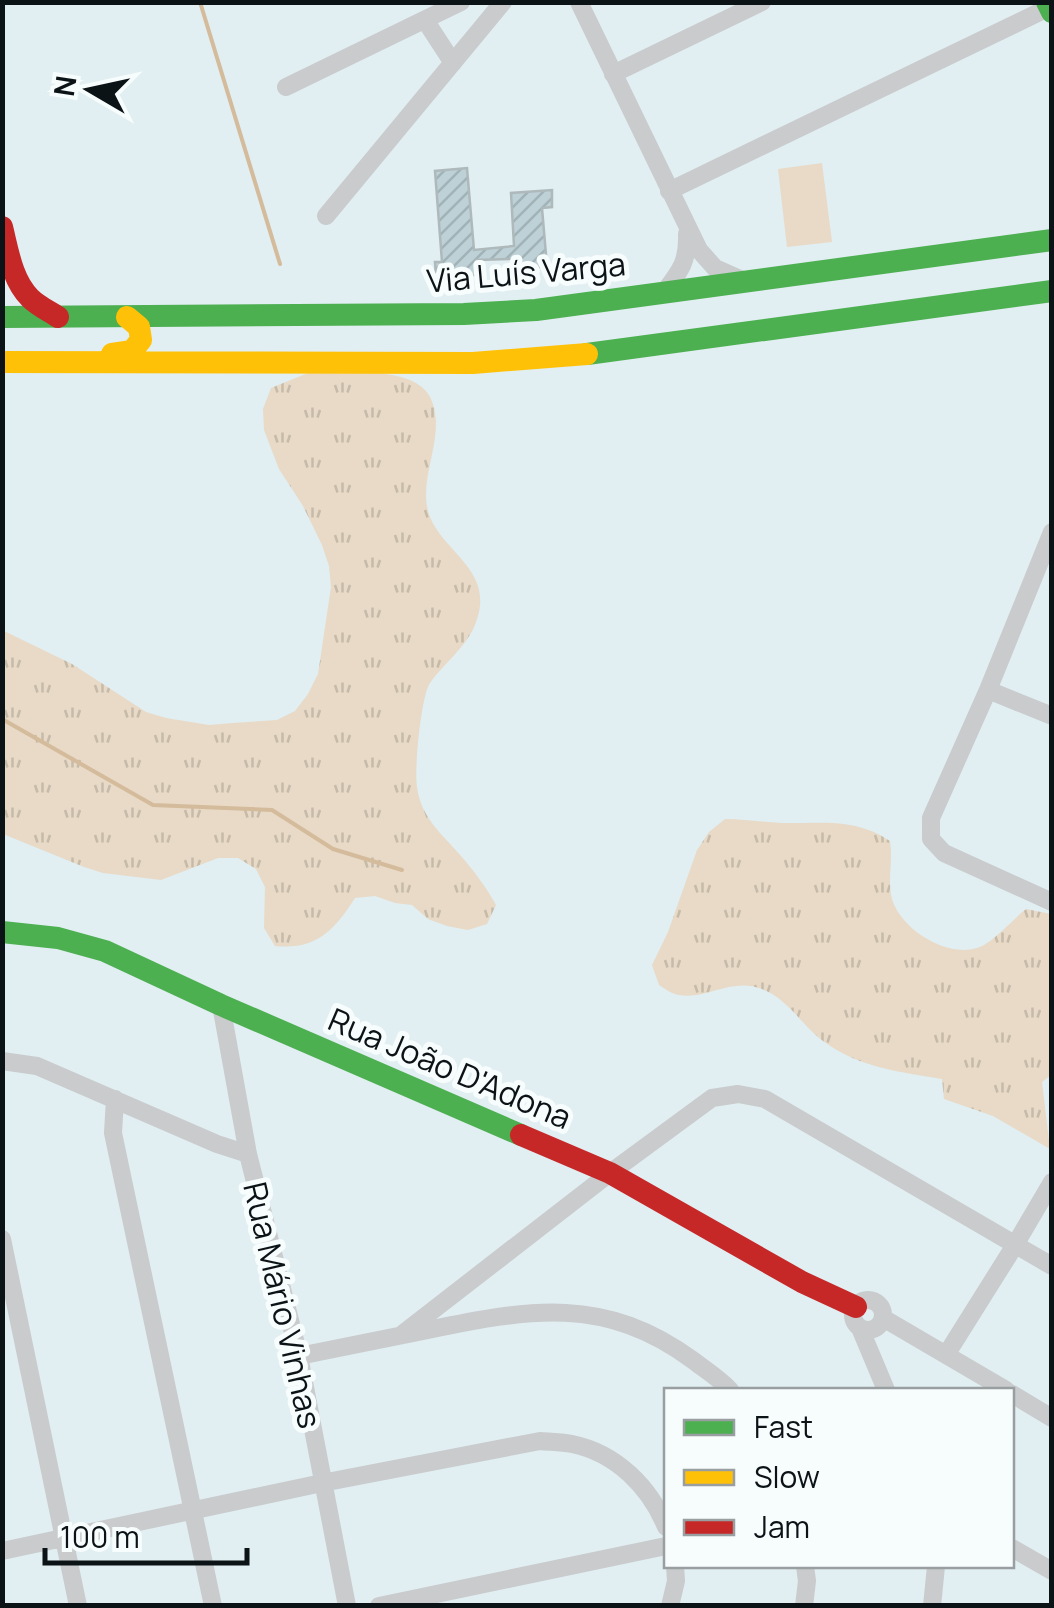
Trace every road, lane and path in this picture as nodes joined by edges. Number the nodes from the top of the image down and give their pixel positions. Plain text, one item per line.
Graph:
1 (462, 2) edge
2 (503, 2) edge
3 (579, 2) edge
4 (762, 2) edge
5 (1050, 7) edge
6 (425, 20) junction
7 (452, 63) junction
8 (614, 74) junction
9 (286, 87) dead end
10 (669, 191) junction
11 (326, 216) dead end
12 (2, 228) edge
13 (687, 228) junction
14 (1052, 240) edge
15 (9, 257) junction
16 (743, 280) junction
17 (2, 289) edge
18 (664, 291) junction
19 (1052, 291) edge
20 (2, 317) edge
21 (58, 317) junction
22 (127, 317) junction
23 (2, 362) edge
24 (31, 362) junction
25 (1052, 532) edge
26 (988, 690) junction
27 (1052, 716) edge
28 (1052, 902) edge
29 (2, 932) edge
30 (221, 1005) junction
31 (2, 1061) edge
32 (115, 1099) junction
33 (248, 1154) junction
34 (610, 1173) junction
35 (1052, 1182) edge
36 (2, 1239) edge
37 (1016, 1244) junction
38 (1052, 1266) edge
39 (858, 1317) junction
40 (401, 1335) junction
41 (946, 1355) junction
42 (299, 1356) junction
43 (727, 1388) edge
44 (885, 1388) edge
45 (1001, 1388) edge
46 (1014, 1396) edge
47 (1052, 1418) edge
48 (322, 1483) junction
49 (193, 1511) junction
50 (664, 1521) edge
51 (64, 1540) junction
52 (664, 1546) edge
53 (1014, 1549) edge
54 (2, 1551) edge
55 (676, 1568) edge
56 (805, 1568) edge
57 (936, 1568) edge
58 (1052, 1571) edge
59 (78, 1606) edge
60 (212, 1606) edge
61 (347, 1606) edge
62 (379, 1606) edge
63 (670, 1606) edge
64 (804, 1606) edge
65 (932, 1606) edge

1 - 6 street
2 - 7 street
3 - 8 street
4 - 8 street
5 - 10 street
6 - 7 street
6 - 9 street
7 - 11 street
8 - 10 street
10 - 13 street
12 - 15 main road
13 - 16 street
13 - 18 street
14 - 16 main road, Via Luís Varga
15 - 17 main road
15 - 21 main road
16 - 18 main road, Via Luís Varga
18 - 22 main road, Via Luís Varga
19 - 24 main road
20 - 21 main road, Via Luís Varga
21 - 22 main road, Via Luís Varga
22 - 24 main road
23 - 24 main road
25 - 26 street
26 - 27 street
26 - 28 street
29 - 30 main road, Rua João D'Adona
30 - 33 street, Rua Mário Vinhas
30 - 34 main road, Rua João D'Adona
31 - 32 street
32 - 33 street
32 - 49 street
33 - 42 street, Rua Mário Vinhas
34 - 37 street
34 - 39 main road, Rua João D'Adona
34 - 40 street
35 - 37 street
36 - 51 street
37 - 38 street
37 - 41 street
39 - 41 street
39 - 44 street
40 - 42 street
40 - 43 street
41 - 45 street
42 - 48 street, Rua Mário Vinhas
46 - 47 street
48 - 49 street
48 - 50 street
48 - 61 street, Rua Mário Vinhas
49 - 51 street
49 - 60 street
51 - 54 street
51 - 59 street
52 - 62 street
53 - 58 street
55 - 63 street
56 - 64 street
57 - 65 street

